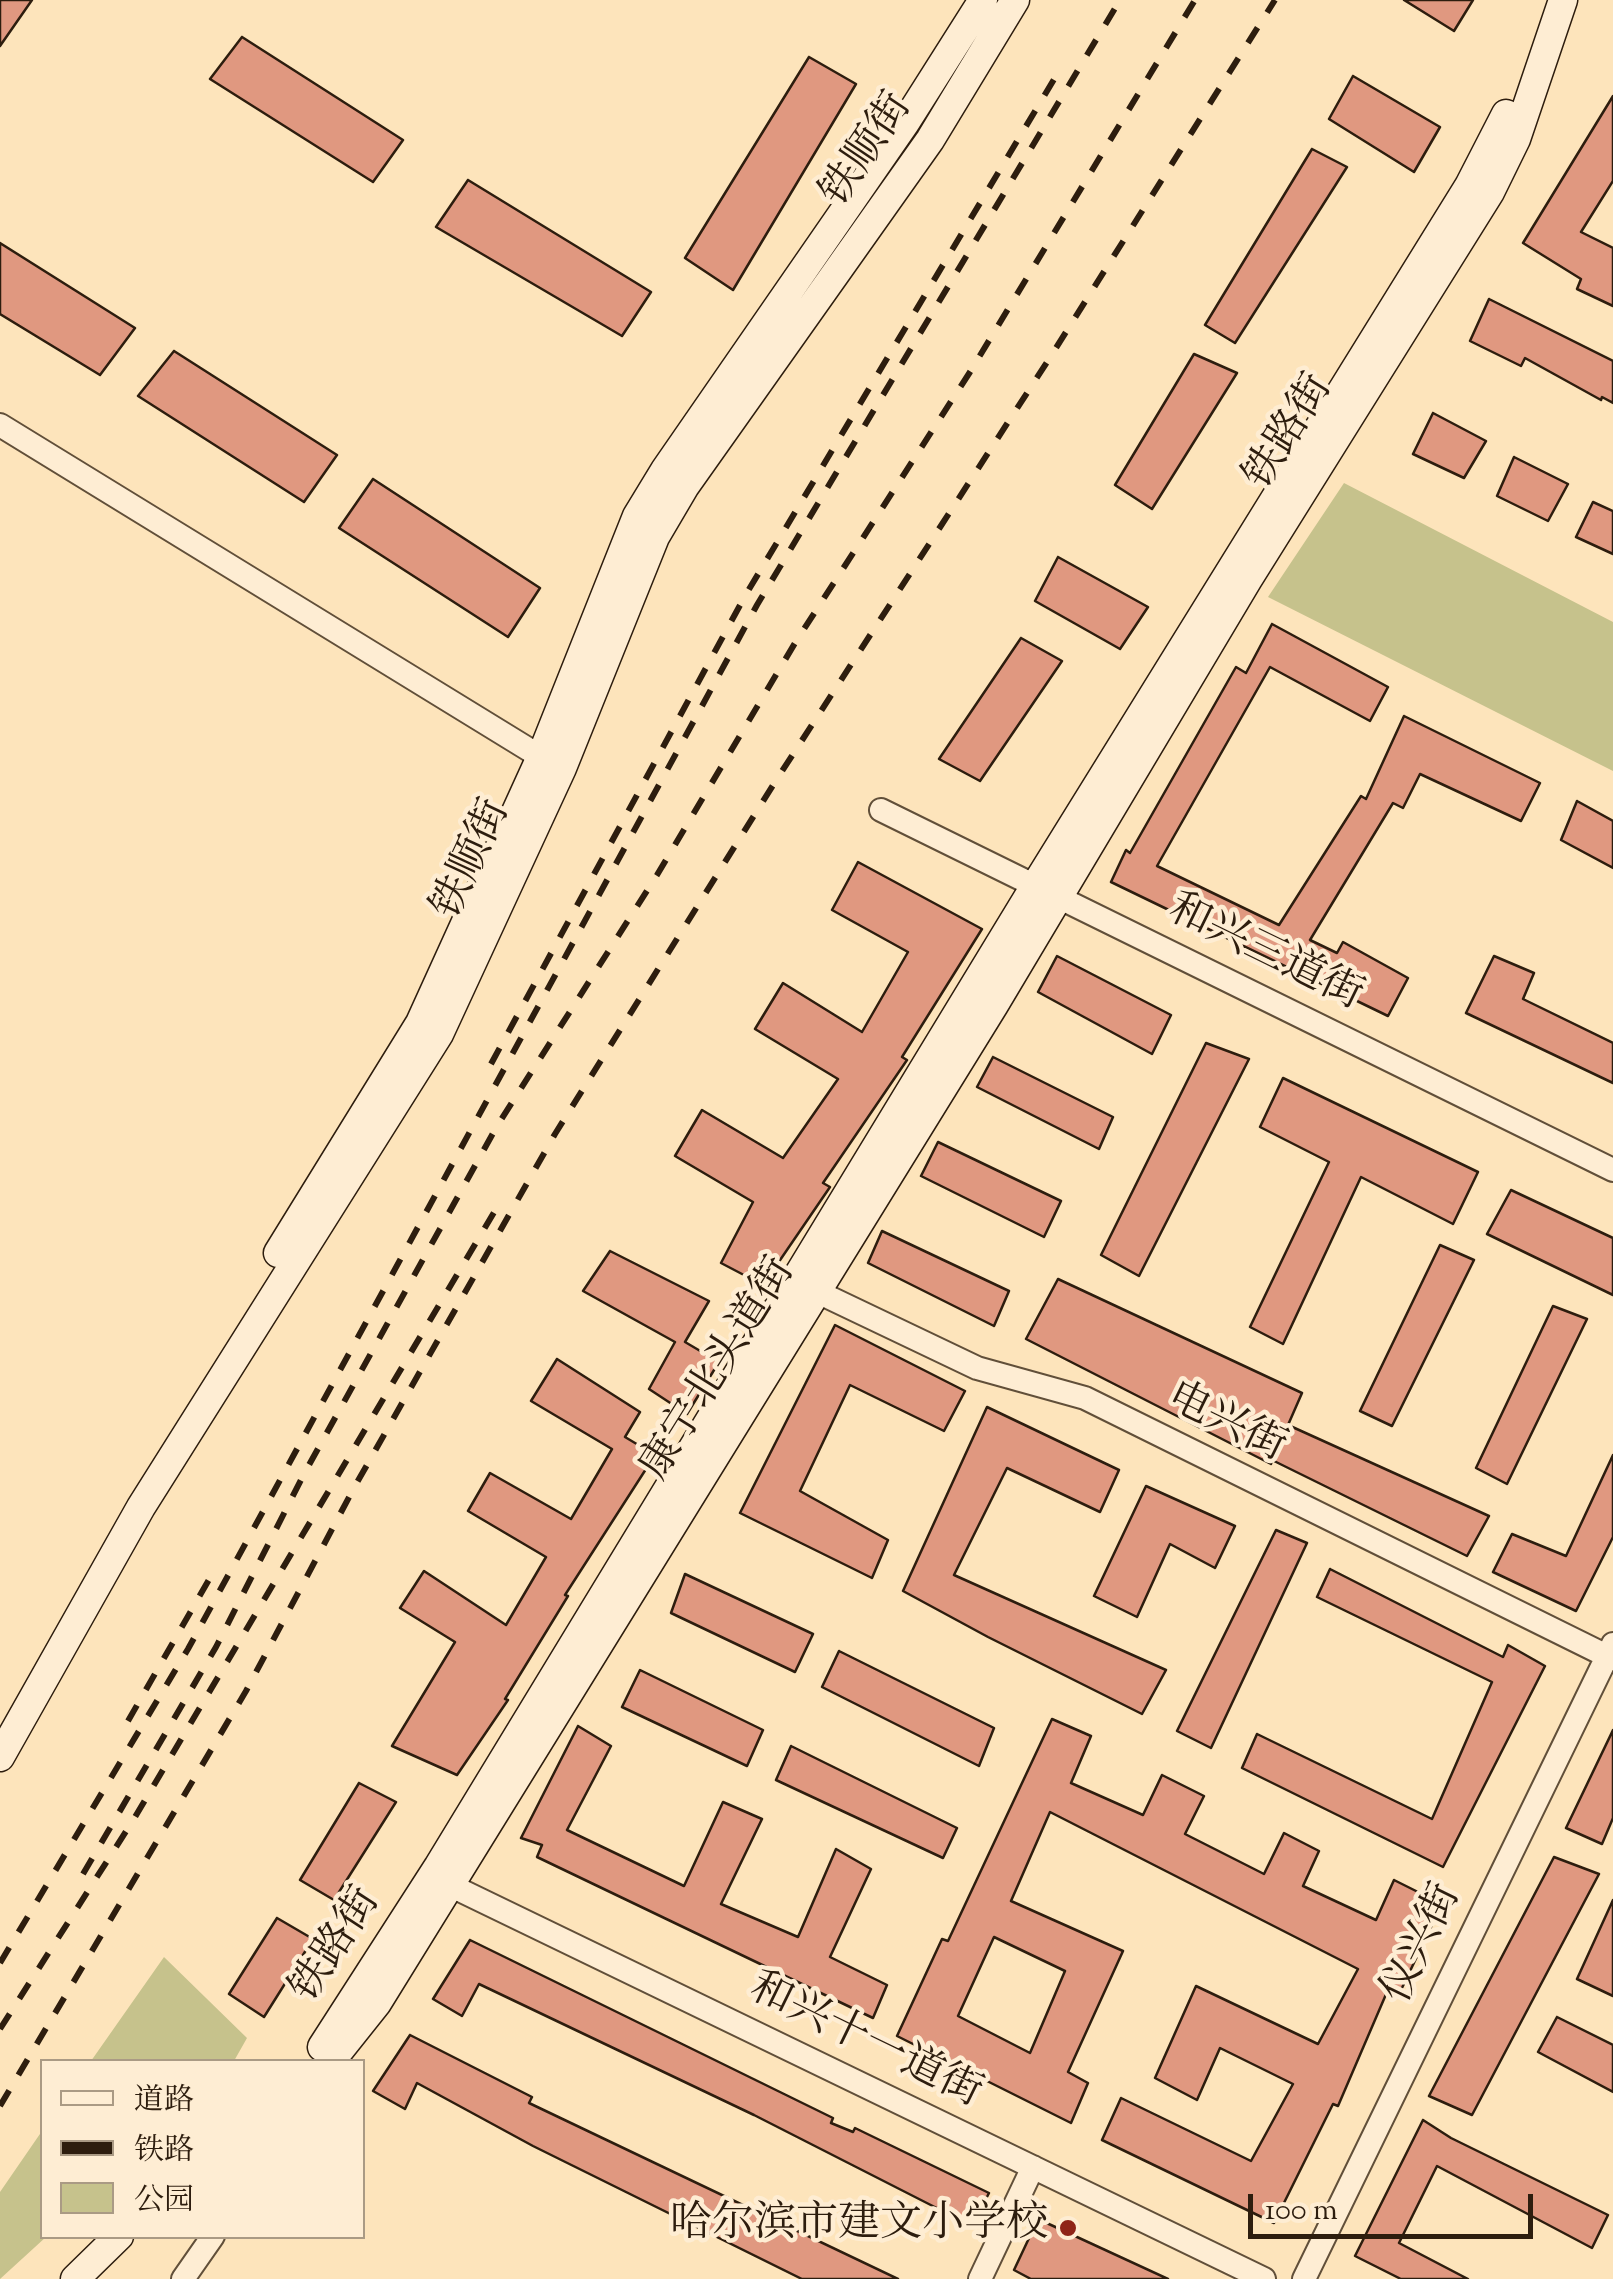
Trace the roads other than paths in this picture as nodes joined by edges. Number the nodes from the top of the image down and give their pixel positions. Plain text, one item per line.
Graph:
1 (969, 0) edge
2 (983, 0) edge
3 (1015, 0) edge
4 (1036, 0) edge
5 (1547, 0) edge
6 (1563, 0) edge
7 (905, 123) junction
8 (930, 140) junction
9 (0, 425) edge
10 (540, 757) junction
11 (881, 810) dead end
12 (1047, 891) junction
13 (1613, 1170) edge
14 (806, 1286) junction
15 (1611, 1653) edge
16 (0, 1722) edge
17 (0, 1757) edge
18 (441, 1881) junction
19 (315, 2059) edge
20 (332, 2059) edge
21 (1033, 2167) junction
22 (116, 2239) edge
23 (137, 2239) edge
24 (211, 2239) edge
25 (76, 2279) edge
26 (98, 2279) edge
27 (184, 2279) edge
28 (980, 2279) edge
29 (1264, 2279) edge
30 (1304, 2279) edge

1 - 7 main road
2 - 7 main road, 铁顺街
3 - 8 main road, 铁顺街
4 - 8 main road
5 - 12 main road, 铁路街
6 - 12 main road, 铁路街
7 - 10 main road, 铁顺街
8 - 17 main road, 铁顺街
9 - 10 street
10 - 16 main road, 铁顺街
11 - 12 street, 和兴三道街
12 - 13 street, 和兴三道街
12 - 14 main road, 康宁北头道街
14 - 15 street, 电兴街
14 - 18 main road, 康宁北头道街
15 - 30 street, 仪兴街
18 - 19 main road, 铁路街
18 - 20 main road, 铁路街
18 - 21 street, 和兴十一道街
21 - 28 street
21 - 29 street, 和兴十一道街
22 - 25 main road
23 - 26 main road
24 - 27 street

